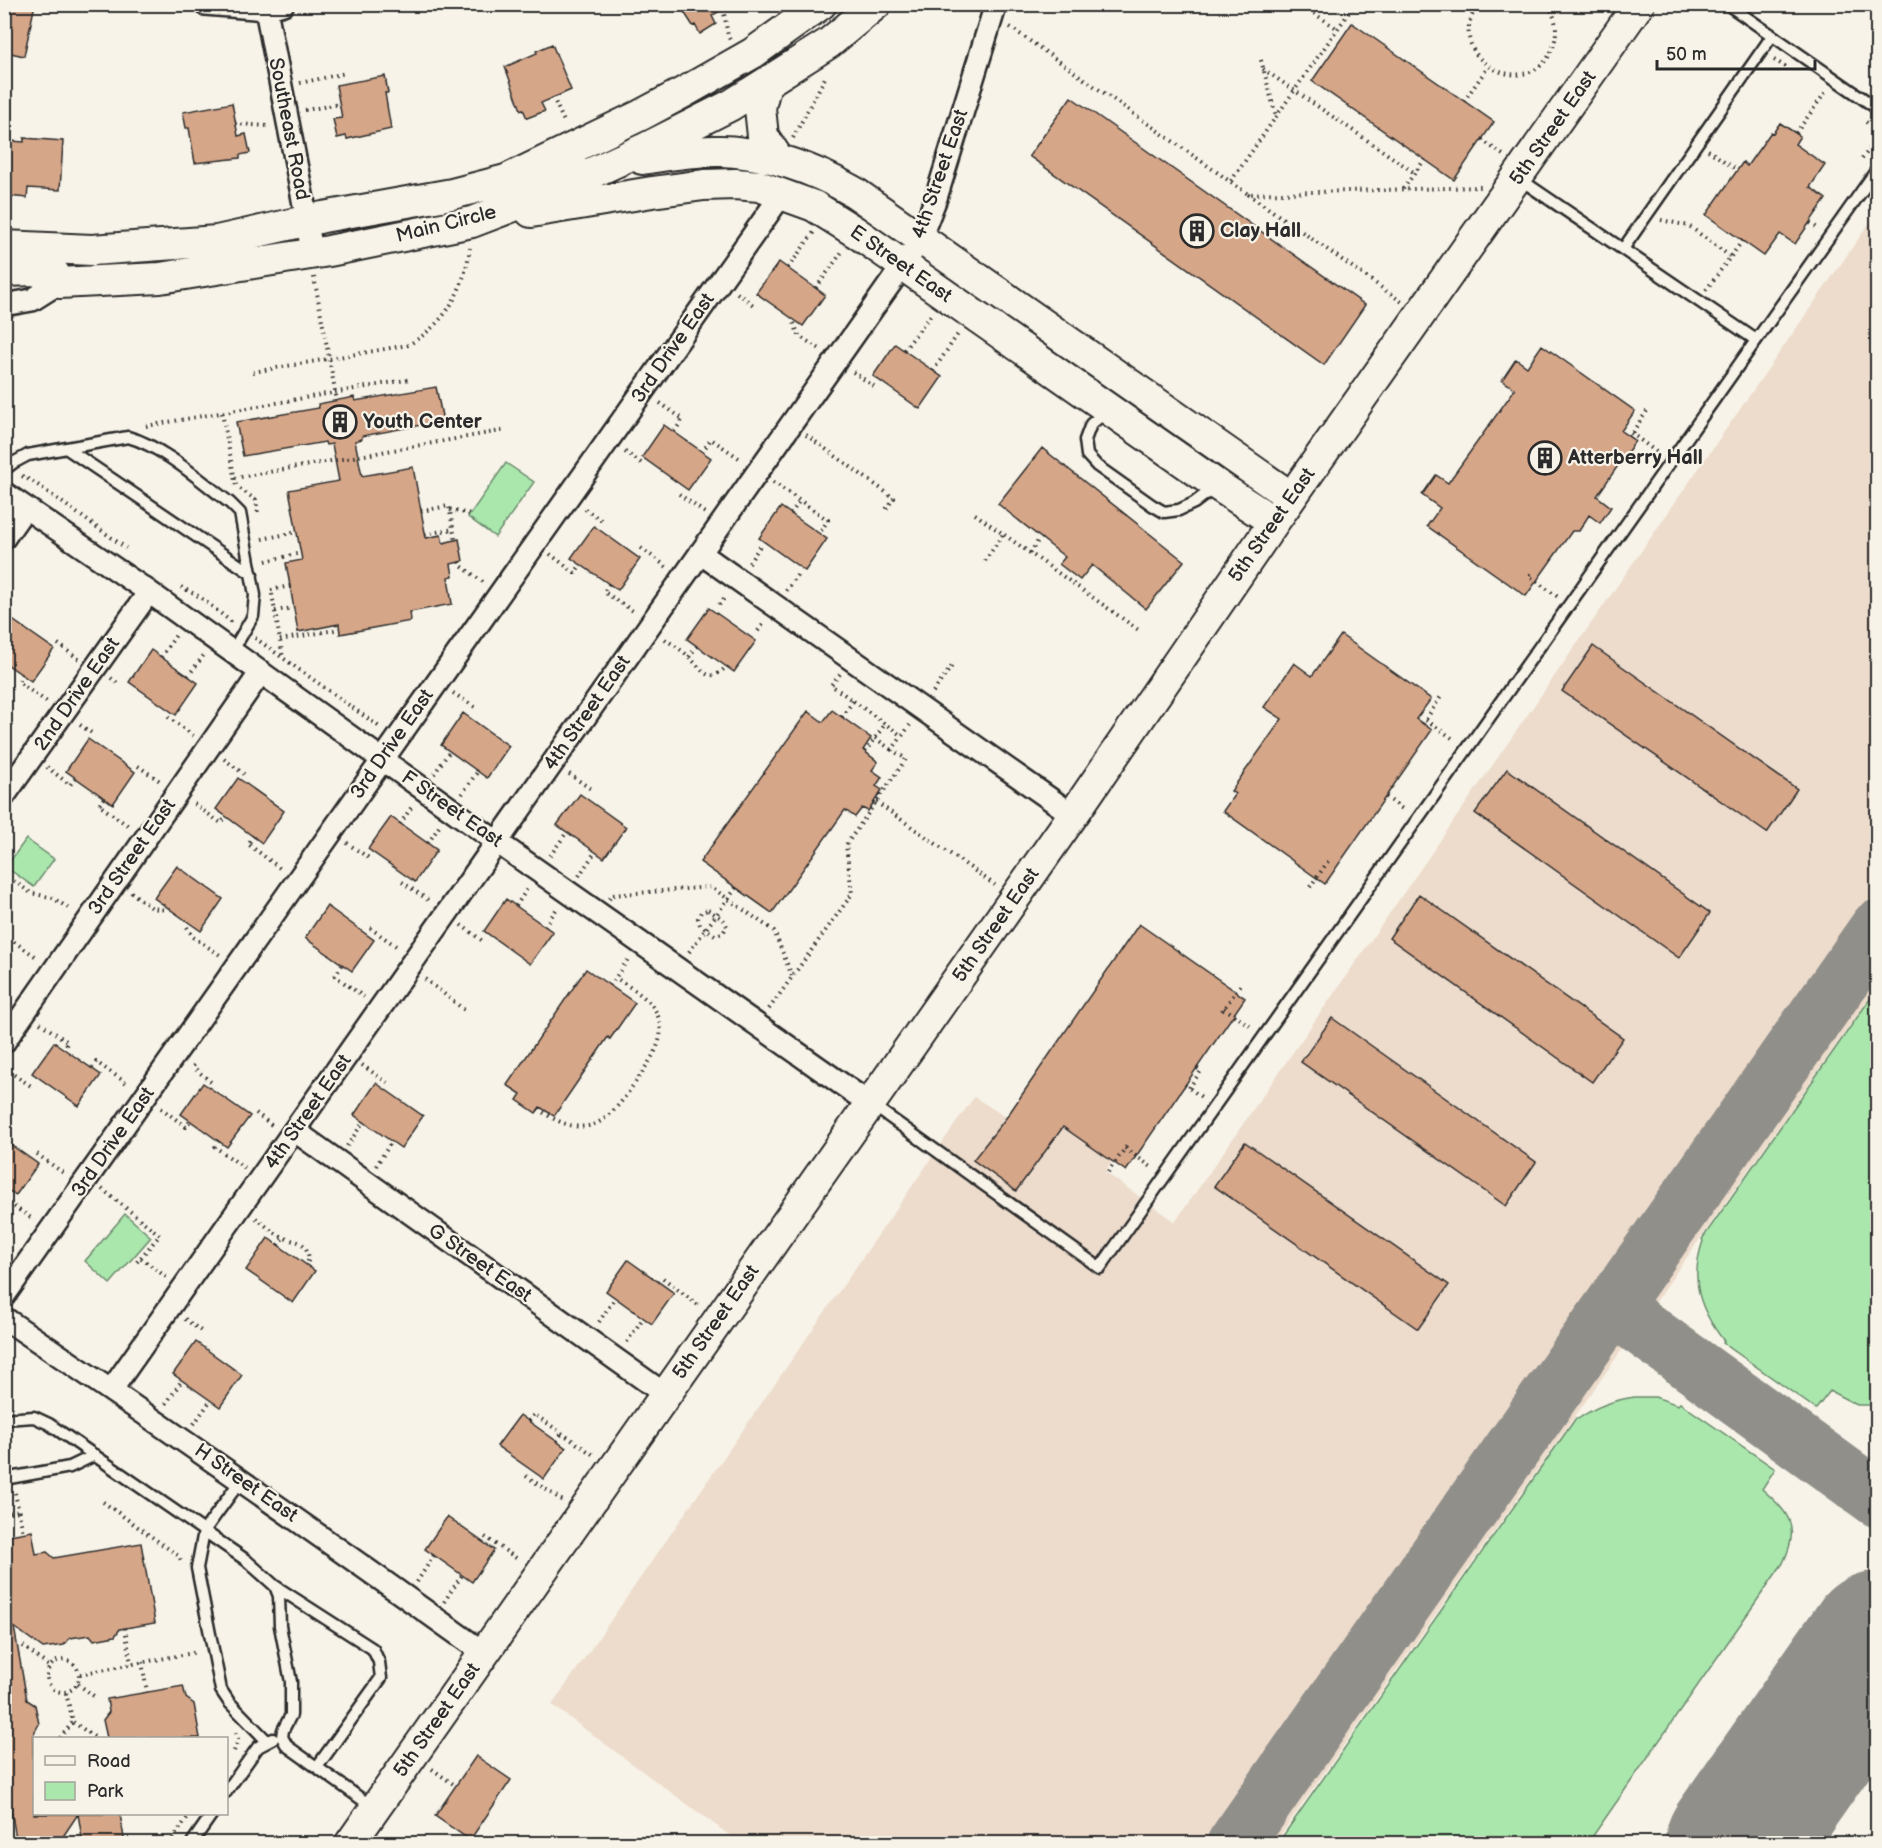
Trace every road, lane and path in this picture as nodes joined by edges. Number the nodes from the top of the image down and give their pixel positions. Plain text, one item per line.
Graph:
1 (205, 4) edge
2 (821, 4) edge
3 (876, 4) edge
4 (1292, 4) edge
5 (1355, 4) edge
6 (1547, 4) edge
7 (1639, 4) edge
8 (1727, 4) edge
9 (1476, 5) edge
10 (272, 6) edge
11 (994, 10) edge
12 (1338, 30) junction
13 (1772, 36) junction
14 (1261, 60) dead end
15 (1769, 60) dead end
16 (1488, 66) junction
17 (1263, 69) junction
18 (346, 73) dead end
19 (1795, 73) dead end
20 (766, 83) junction
21 (281, 87) junction
22 (1815, 87) dead end
23 (1294, 91) junction
24 (1825, 93) junction
25 (1833, 99) dead end
26 (1464, 101) dead end
27 (340, 104) dead end
28 (1878, 110) edge
29 (1276, 116) junction
30 (1858, 117) dead end
31 (288, 120) junction
32 (235, 124) dead end
33 (1796, 133) dead end
34 (1878, 134) edge
35 (1713, 140) dead end
36 (1707, 149) junction
37 (1701, 158) dead end
38 (1425, 159) dead end
39 (779, 160) junction
40 (612, 163) junction
41 (1878, 168) edge
42 (1737, 170) dead end
43 (1415, 173) junction
44 (1518, 178) junction
45 (506, 180) junction
46 (1232, 181) junction
47 (1483, 187) dead end
48 (1403, 189) junction
49 (782, 194) junction
50 (1248, 194) junction
51 (1664, 210) dead end
52 (828, 213) junction
53 (307, 220) junction
54 (472, 230) junction
55 (856, 233) junction
56 (920, 238) junction
57 (1743, 240) dead end
58 (4, 246) edge
59 (56, 248) junction
60 (1623, 249) junction
61 (1731, 257) junction
62 (313, 265) junction
63 (903, 265) junction
64 (788, 268) dead end
65 (4, 271) edge
66 (59, 283) junction
67 (1698, 284) dead end
68 (816, 288) dead end
69 (1706, 290) junction
70 (946, 295) junction
71 (1714, 296) dead end
72 (4, 305) edge
73 (972, 313) junction
74 (1421, 315) junction
75 (794, 323) dead end
76 (1756, 340) junction
77 (904, 350) dead end
78 (329, 359) junction
79 (836, 360) junction
80 (933, 371) dead end
81 (253, 372) dead end
82 (411, 379) dead end
83 (643, 391) junction
84 (335, 393) junction
85 (337, 400) dead end
86 (1110, 409) junction
87 (1647, 411) dead end
88 (222, 413) junction
89 (791, 424) junction
90 (139, 427) dead end
91 (506, 430) dead end
92 (674, 432) dead end
93 (66, 448) junction
94 (702, 452) dead end
95 (1670, 462) junction
96 (6, 468) edge
97 (757, 471) junction
98 (235, 478) junction
99 (1217, 485) junction
100 (236, 486) dead end
101 (4, 493) edge
102 (679, 494) dead end
103 (1292, 497) junction
104 (800, 500) junction
105 (25, 508) junction
106 (450, 510) junction
107 (421, 511) dead end
108 (884, 512) dead end
109 (470, 514) dead end
110 (791, 514) dead end
111 (975, 514) dead end
112 (1274, 522) junction
113 (721, 523) junction
114 (454, 529) junction
115 (297, 532) dead end
116 (425, 534) dead end
117 (819, 534) dead end
118 (1003, 534) junction
119 (4, 538) edge
120 (262, 538) dead end
121 (1040, 538) dead end
122 (455, 539) dead end
123 (534, 543) junction
124 (641, 548) dead end
125 (131, 552) dead end
126 (301, 553) dead end
127 (700, 553) junction
128 (1030, 553) junction
129 (266, 561) dead end
130 (985, 561) dead end
131 (459, 562) dead end
132 (581, 564) dead end
133 (1068, 571) dead end
134 (252, 574) junction
135 (1531, 574) dead end
136 (1064, 577) junction
137 (682, 578) junction
138 (609, 584) dead end
139 (177, 585) dead end
140 (290, 586) dead end
141 (271, 590) dead end
142 (149, 592) junction
143 (499, 593) junction
144 (1569, 604) junction
145 (4, 606) edge
146 (293, 608) dead end
147 (12, 611) dead end
148 (275, 611) dead end
149 (649, 625) junction
150 (340, 628) dead end
151 (244, 631) junction
152 (1140, 631) dead end
153 (280, 640) dead end
154 (697, 646) dead end
155 (232, 652) junction
156 (689, 657) junction
157 (952, 666) dead end
158 (726, 667) dead end
159 (261, 672) junction
160 (22, 674) dead end
161 (1442, 695) dead end
162 (853, 701) dead end
163 (922, 709) junction
164 (63, 714) junction
165 (168, 717) dead end
166 (842, 717) dead end
167 (885, 724) dead end
168 (902, 736) dead end
169 (396, 738) junction
170 (875, 738) junction
171 (208, 748) junction
172 (1467, 748) junction
173 (892, 750) junction
174 (865, 752) dead end
175 (32, 757) junction
176 (381, 759) junction
177 (138, 766) dead end
178 (478, 771) dead end
179 (76, 777) dead end
180 (177, 793) junction
181 (4, 796) edge
182 (1386, 797) dead end
183 (104, 798) dead end
184 (876, 802) junction
185 (451, 810) junction
186 (1073, 815) junction
187 (226, 817) dead end
188 (1417, 819) junction
189 (567, 832) dead end
190 (254, 836) dead end
191 (146, 838) junction
192 (497, 842) junction
193 (596, 852) dead end
194 (1329, 860) dead end
195 (539, 872) junction
196 (4, 874) edge
197 (116, 881) junction
198 (296, 881) junction
199 (402, 882) dead end
200 (1310, 887) dead end
201 (736, 888) dead end
202 (568, 891) junction
203 (729, 898) junction
204 (1015, 898) junction
205 (167, 910) dead end
206 (446, 914) junction
207 (599, 914) junction
208 (717, 915) junction
209 (88, 921) junction
210 (188, 927) dead end
211 (370, 928) dead end
212 (705, 930) junction
213 (4, 935) edge
214 (484, 942) dead end
215 (640, 942) junction
216 (689, 952) dead end
217 (412, 963) junction
218 (342, 964) dead end
219 (236, 966) junction
220 (54, 970) junction
221 (793, 976) junction
222 (616, 978) junction
223 (1242, 983) dead end
224 (610, 986) dead end
225 (380, 1009) junction
226 (769, 1009) dead end
227 (467, 1012) dead end
228 (24, 1013) junction
229 (1264, 1036) junction
230 (4, 1042) edge
231 (64, 1048) dead end
232 (348, 1055) junction
233 (198, 1059) dead end
234 (4, 1068) edge
235 (92, 1068) dead end
236 (1197, 1068) dead end
237 (211, 1082) dead end
238 (388, 1083) dead end
239 (31, 1086) dead end
240 (145, 1096) junction
241 (870, 1104) junction
242 (1214, 1107) junction
243 (538, 1109) dead end
244 (190, 1121) dead end
245 (364, 1122) dead end
246 (295, 1131) junction
247 (219, 1141) dead end
248 (392, 1141) dead end
249 (1129, 1143) dead end
250 (1125, 1149) junction
251 (37, 1154) dead end
252 (337, 1161) junction
253 (1108, 1172) dead end
254 (1165, 1176) junction
255 (261, 1179) junction
256 (365, 1181) junction
257 (85, 1182) junction
258 (4, 1200) edge
259 (241, 1207) junction
260 (50, 1231) junction
261 (283, 1238) junction
262 (278, 1245) dead end
263 (141, 1258) junction
264 (135, 1264) dead end
265 (306, 1265) dead end
266 (663, 1278) dead end
267 (183, 1289) junction
268 (4, 1296) edge
269 (615, 1298) dead end
270 (643, 1318) dead end
271 (718, 1320) junction
272 (7, 1325) edge
273 (587, 1339) junction
274 (615, 1359) junction
275 (182, 1380) dead end
276 (112, 1389) junction
277 (666, 1395) junction
278 (211, 1400) dead end
279 (4, 1419) edge
280 (155, 1419) junction
281 (529, 1421) dead end
282 (562, 1433) junction
283 (183, 1439) junction
284 (557, 1441) dead end
285 (95, 1455) junction
286 (613, 1470) junction
287 (526, 1476) dead end
288 (8, 1479) edge
289 (241, 1480) junction
290 (103, 1502) dead end
291 (18, 1511) junction
292 (4, 1514) edge
293 (582, 1514) junction
294 (204, 1531) junction
295 (23, 1533) dead end
296 (485, 1537) dead end
297 (434, 1555) dead end
298 (182, 1568) dead end
299 (539, 1574) junction
300 (462, 1575) dead end
301 (275, 1587) junction
302 (407, 1598) junction
303 (434, 1617) junction
304 (125, 1628) dead end
305 (196, 1642) dead end
306 (23, 1646) dead end
307 (198, 1652) junction
308 (484, 1653) junction
309 (142, 1662) junction
310 (199, 1663) dead end
311 (131, 1664) junction
312 (50, 1667) junction
313 (80, 1674) junction
314 (78, 1684) junction
315 (147, 1692) dead end
316 (66, 1693) junction
317 (95, 1697) dead end
318 (74, 1722) junction
319 (235, 1730) dead end
320 (61, 1737) edge
321 (95, 1737) edge
322 (282, 1737) junction
323 (267, 1741) junction
324 (231, 1755) dead end
325 (317, 1767) junction
326 (228, 1789) edge
327 (375, 1809) junction
328 (189, 1815) edge
329 (211, 1815) edge
330 (169, 1844) edge
331 (191, 1844) edge
332 (350, 1844) edge

1 - 10 street
2 - 45 street, Main Circle
3 - 20 street, Main Circle
4 - 12 path
5 - 12 path
6 - 16 path
7 - 44 street, 5th Street East
8 - 13 lane
9 - 16 path
10 - 21 street, Southeast Road
11 - 46 path
11 - 56 street, 4th Street East
12 - 23 path
13 - 28 lane
13 - 60 lane
14 - 17 path
15 - 19 path
16 - 26 path
17 - 23 path
17 - 29 path
18 - 21 path
20 - 39 street
20 - 40 street, Main Circle
21 - 31 street, Southeast Road
22 - 24 path
23 - 29 path
23 - 43 path
24 - 25 path
24 - 33 path
27 - 31 path
29 - 46 path
30 - 34 path
31 - 32 path
31 - 53 street, Southeast Road
35 - 36 path
36 - 37 path
36 - 42 path
38 - 43 path
39 - 40 street, E Street East
39 - 56 street, E Street East
40 - 45 street, E Street East
40 - 54 street, Main Circle
41 - 76 lane
43 - 48 path
44 - 60 lane
44 - 74 street, 5th Street East
45 - 53 street, Main Circle
46 - 50 path
47 - 48 path
48 - 50 path
49 - 52 street, E Street East
49 - 54 street, E Street East
49 - 83 street, 3rd Drive East
50 - 74 path
51 - 61 path
52 - 55 street, E Street East
52 - 64 path
53 - 59 street, Main Circle
53 - 62 street, Southeast Road
54 - 62 street, Main Circle
54 - 78 path
55 - 63 street, E Street East
55 - 68 path
56 - 63 street, 4th Street East
56 - 103 street, E Street East
57 - 61 path
58 - 59 street, Main Circle
59 - 66 street
60 - 76 lane
61 - 69 path
62 - 66 street, Main Circle
62 - 78 path
63 - 70 street, E Street East
63 - 79 street, 4th Street East
65 - 66 street, Main Circle
66 - 72 street
67 - 69 path
69 - 71 path
70 - 73 street, E Street East
70 - 77 path
73 - 80 path
73 - 86 street, E Street East
74 - 103 street, 5th Street East
75 - 79 path
76 - 95 lane
78 - 81 path
78 - 84 path
79 - 89 street, 4th Street East
82 - 84 path
83 - 92 path
83 - 123 street, 3rd Drive East
84 - 85 path
84 - 88 path
86 - 99 street, E Street East
86 - 99 lane
87 - 95 path
88 - 90 path
88 - 98 path
89 - 97 street, 4th Street East
89 - 108 path
91 - 98 path
93 - 96 lane
93 - 134 lane
93 - 134 lane
94 - 97 path
95 - 144 lane
96 - 125 path
97 - 104 path
97 - 113 street, 4th Street East
98 - 100 path
99 - 112 street, E Street East
101 - 105 street, F Street East
102 - 113 path
103 - 112 street, 5th Street East
104 - 110 path
104 - 117 path
105 - 119 street
105 - 142 street, F Street East
106 - 107 path
106 - 109 path
106 - 114 path
111 - 118 path
112 - 186 street, 5th Street East
113 - 127 street, 4th Street East
114 - 116 path
114 - 122 path
115 - 120 path
118 - 128 path
118 - 130 path
121 - 128 path
123 - 132 path
123 - 143 street, 3rd Drive East
124 - 137 path
126 - 129 path
127 - 137 street, 4th Street East
127 - 163 street
128 - 136 path
131 - 143 path
133 - 136 path
134 - 151 lane
135 - 144 path
136 - 152 path
137 - 149 street, 4th Street East
138 - 149 path
139 - 151 path
140 - 141 path
142 - 155 street, F Street East
142 - 164 street, 2nd Drive East
143 - 169 street, 3rd Drive East
144 - 172 lane
145 - 147 path
146 - 148 path
149 - 156 path
149 - 192 street, 4th Street East
150 - 153 path
151 - 155 lane
151 - 169 path
154 - 156 path
155 - 159 street, F Street East
156 - 158 path
157 - 163 path
159 - 171 street, 3rd Street East
159 - 176 street, F Street East
160 - 164 path
161 - 172 path
162 - 166 path
163 - 186 street
164 - 175 street, 2nd Drive East
165 - 171 path
167 - 170 path
168 - 173 path
169 - 176 street, 3rd Drive East
170 - 173 path
170 - 174 path
171 - 180 street, 3rd Street East
172 - 188 lane
173 - 184 path
175 - 179 path
175 - 181 street, 2nd Drive East
176 - 185 street, F Street East
176 - 198 street, 3rd Drive East
177 - 180 path
178 - 185 path
180 - 187 path
180 - 191 street, 3rd Street East
182 - 188 path
183 - 191 path
184 - 204 path
184 - 221 path
185 - 192 street, F Street East
186 - 204 street, 5th Street East
188 - 229 lane
189 - 195 path
190 - 198 path
191 - 197 street, 3rd Street East
192 - 195 street, F Street East
192 - 206 street, 4th Street East
193 - 202 path
194 - 200 path
195 - 202 street, F Street East
196 - 209 path
197 - 205 path
197 - 209 street, 3rd Street East
198 - 219 street, 3rd Drive East
199 - 206 path
201 - 203 path
202 - 207 street, F Street East
203 - 207 path
203 - 208 path
203 - 221 path
204 - 241 street, 5th Street East
206 - 214 path
206 - 217 street, 4th Street East
207 - 215 street, F Street East
208 - 212 path
208 - 212 path
208 - 212 path
209 - 220 street, 3rd Street East
210 - 219 path
211 - 217 path
212 - 216 path
213 - 220 path
215 - 222 path
215 - 241 street, F Street East
217 - 225 street, 4th Street East
217 - 227 path
218 - 225 path
219 - 240 street, 3rd Drive East
220 - 228 street, 3rd Street East
221 - 226 path
222 - 224 path
222 - 243 path
223 - 229 path
225 - 232 street, 4th Street East
228 - 230 street, 3rd Street East
228 - 231 path
229 - 242 lane
232 - 238 path
232 - 246 street, 4th Street East
233 - 237 path
234 - 239 path
235 - 240 path
236 - 242 path
240 - 244 path
240 - 257 street, 3rd Drive East
241 - 254 lane
241 - 271 street, 5th Street East
242 - 254 lane
245 - 252 path
246 - 252 street, G Street East
246 - 255 street, 4th Street East
247 - 255 path
248 - 256 path
249 - 250 path
250 - 253 path
250 - 254 path
251 - 257 path
252 - 256 street, G Street East
255 - 259 street, 4th Street East
256 - 273 street, G Street East
257 - 260 street, 3rd Drive East
257 - 263 path
258 - 260 path
259 - 261 path
259 - 267 street, 4th Street East
260 - 268 street, 3rd Drive East
261 - 262 path
261 - 265 path
263 - 264 path
263 - 267 path
266 - 271 path
267 - 276 street, 4th Street East
269 - 273 path
270 - 274 path
271 - 277 street, 5th Street East
272 - 276 street, H Street East
273 - 274 street, G Street East
274 - 277 street, G Street East
275 - 280 path
276 - 280 street, H Street East
277 - 286 street, 5th Street East
278 - 283 path
279 - 285 lane
280 - 283 street, H Street East
281 - 282 path
282 - 284 path
282 - 286 path
283 - 289 street, H Street East
285 - 288 lane
285 - 294 lane
286 - 293 street, 5th Street East
287 - 293 path
288 - 291 path
289 - 294 lane
289 - 302 street, H Street East
290 - 298 path
291 - 292 path
291 - 295 path
293 - 299 street, 5th Street East
294 - 301 lane
294 - 323 lane
296 - 299 path
297 - 302 path
299 - 308 street, 5th Street East
300 - 303 path
301 - 322 lane
301 - 325 lane
302 - 303 street, H Street East
303 - 308 street, H Street East
304 - 311 path
305 - 307 path
306 - 312 path
307 - 309 path
307 - 310 path
308 - 327 street, 5th Street East
309 - 311 path
309 - 315 path
311 - 313 path
312 - 313 path
312 - 316 path
313 - 314 path
314 - 316 path
314 - 317 path
316 - 318 path
318 - 320 path
318 - 321 path
319 - 324 path
322 - 323 lane
322 - 325 lane
323 - 326 lane
325 - 327 lane
327 - 332 street, 5th Street East
328 - 330 path
329 - 331 lane

